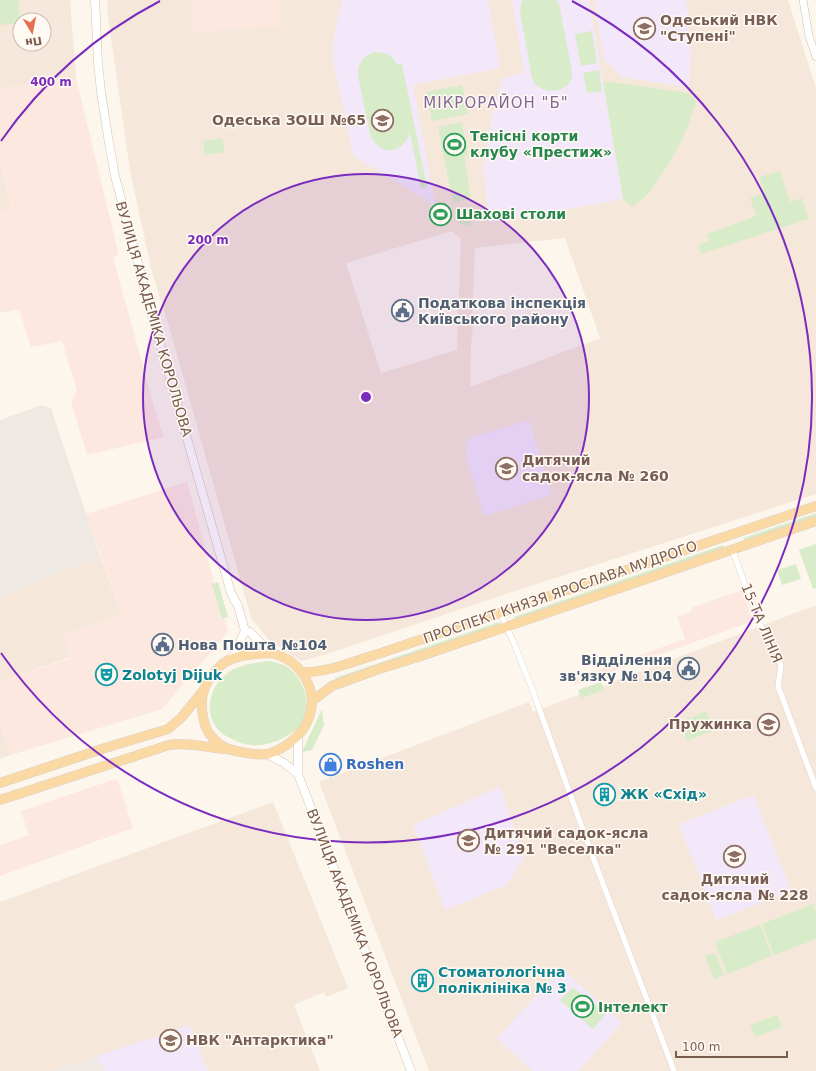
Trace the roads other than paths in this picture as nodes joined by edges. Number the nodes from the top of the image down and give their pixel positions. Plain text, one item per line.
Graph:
1 (95, 0) edge
2 (803, 0) edge
3 (816, 57) edge
4 (816, 506) edge
5 (816, 521) edge
6 (728, 535) junction
7 (732, 549) junction
8 (500, 612) junction
9 (506, 627) junction
10 (245, 631) junction
11 (271, 653) junction
12 (228, 660) junction
13 (302, 672) junction
14 (203, 691) junction
15 (312, 701) junction
16 (298, 735) junction
17 (227, 749) junction
18 (267, 754) junction
19 (298, 774) junction
20 (0, 783) edge
21 (816, 788) edge
22 (0, 800) edge
23 (412, 1071) edge
24 (674, 1071) edge

1 - 10 main road, ВУЛИЦЯ АКАДЕМІКА КОРОЛЬОВА
2 - 3 street
4 - 6 main road, ПРОСПЕКТ КНЯЗЯ ЯРОСЛАВА МУДРОГО
5 - 7 main road, ПРОСПЕКТ КНЯЗЯ ЯРОСЛАВА МУДРОГО
6 - 7 main road
6 - 8 main road, ПРОСПЕКТ КНЯЗЯ ЯРОСЛАВА МУДРОГО
7 - 9 main road, ПРОСПЕКТ КНЯЗЯ ЯРОСЛАВА МУДРОГО
7 - 21 street, 15-ТА ЛІНІЯ
8 - 9 street
8 - 13 main road, ПРОСПЕКТ КНЯЗЯ ЯРОСЛАВА МУДРОГО
9 - 15 main road, ПРОСПЕКТ КНЯЗЯ ЯРОСЛАВА МУДРОГО
9 - 24 street
10 - 11 main road
10 - 12 main road
11 - 12 main road
11 - 13 main road
12 - 14 main road
13 - 15 main road
14 - 17 main road
14 - 20 main road
15 - 16 main road
16 - 18 main road
16 - 19 main road, ВУЛИЦЯ АКАДЕМІКА КОРОЛЬОВА
17 - 18 main road
17 - 22 main road
18 - 19 main road
19 - 23 main road, ВУЛИЦЯ АКАДЕМІКА КОРОЛЬОВА

